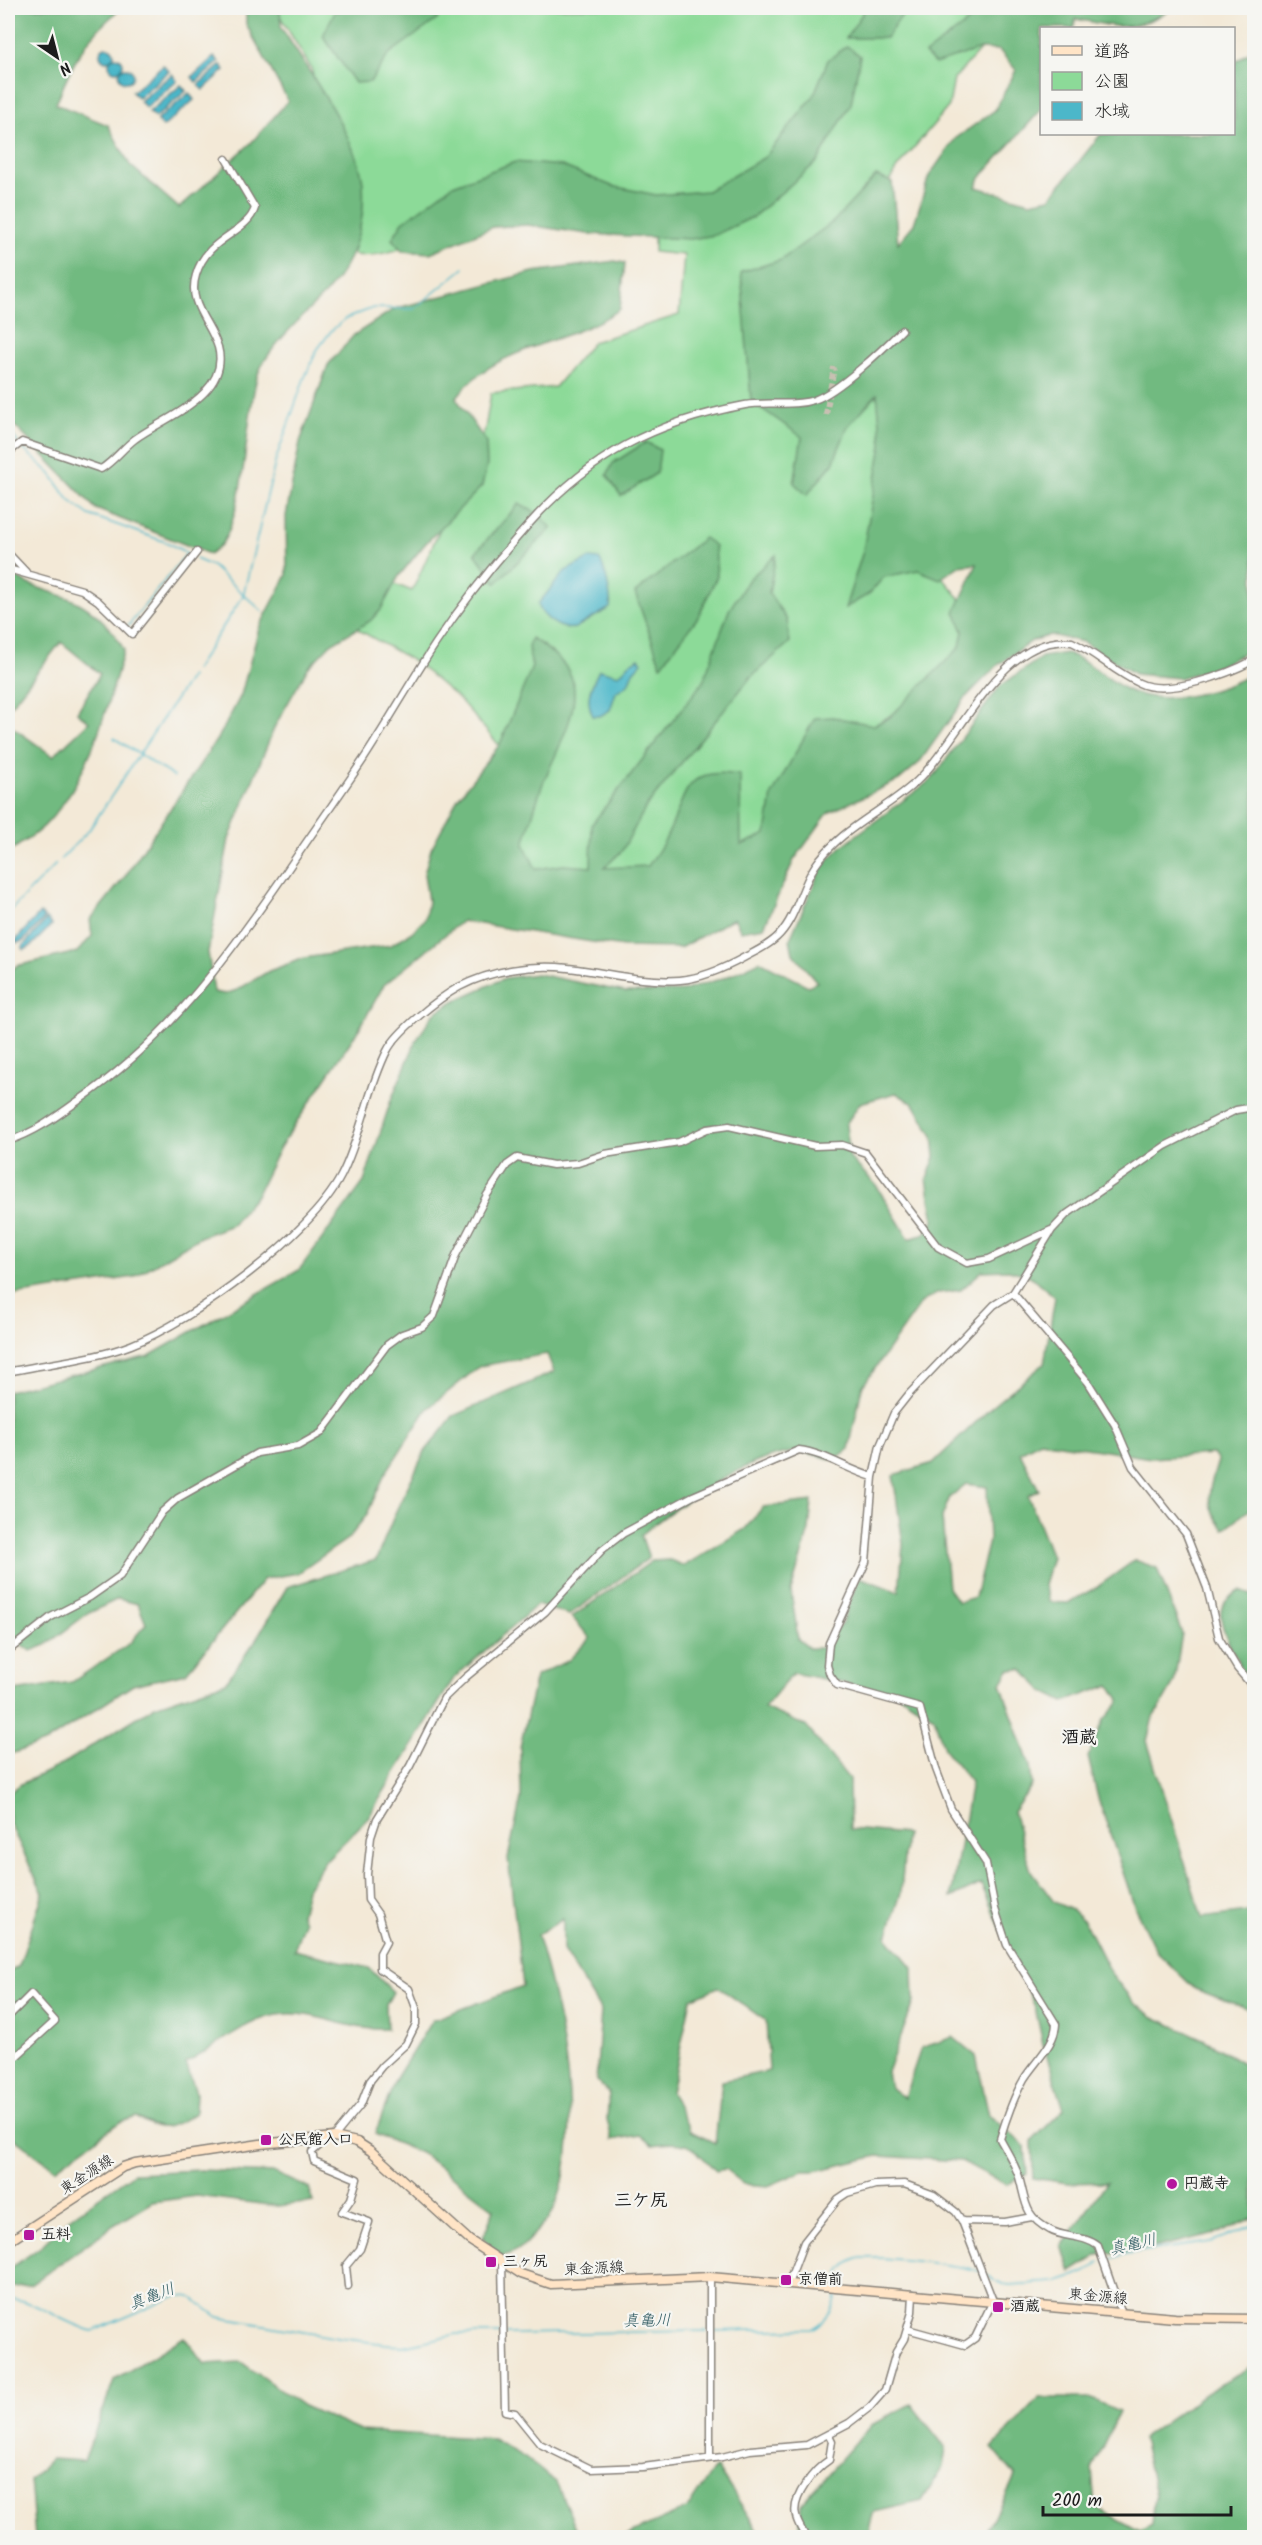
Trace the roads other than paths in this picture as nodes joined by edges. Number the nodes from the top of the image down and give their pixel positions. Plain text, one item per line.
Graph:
1 (225, 159) dead end
2 (902, 330) dead end
3 (8, 453) edge
4 (196, 552) dead end
5 (8, 553) edge
6 (8, 569) edge
7 (26, 572) junction
8 (1254, 660) edge
9 (1254, 1107) edge
10 (8, 1142) edge
11 (1052, 1230) junction
12 (1013, 1293) junction
13 (8, 1371) edge
14 (873, 1477) junction
15 (8, 1651) edge
16 (1254, 1688) edge
17 (8, 2017) edge
18 (8, 2064) edge
19 (332, 2137) junction
20 (1032, 2217) junction
21 (962, 2221) junction
22 (8, 2242) edge
23 (502, 2262) junction
24 (710, 2277) junction
25 (788, 2284) junction
26 (348, 2286) dead end
27 (913, 2294) junction
28 (993, 2301) junction
29 (1121, 2312) junction
30 (1254, 2319) edge
31 (907, 2329) junction
32 (829, 2435) junction
33 (710, 2458) junction
34 (806, 2538) edge

1 - 3 street
2 - 10 street
4 - 7 street
5 - 7 street
6 - 7 street
8 - 13 street
9 - 11 street
11 - 12 street
11 - 15 street
12 - 14 street
12 - 16 street
14 - 19 street
14 - 20 street
17 - 18 street
19 - 22 main road, 東金源線
19 - 23 main road, 東金源線
19 - 26 street
20 - 21 street
20 - 29 street
21 - 25 street
21 - 28 street
23 - 24 main road, 東金源線
23 - 33 street
24 - 25 main road, 東金源線
24 - 33 street
25 - 27 main road, 東金源線
27 - 28 main road, 東金源線
27 - 31 street
28 - 29 main road, 東金源線
28 - 31 street
29 - 30 main road, 東金源線
31 - 32 street
32 - 33 street
32 - 34 street

